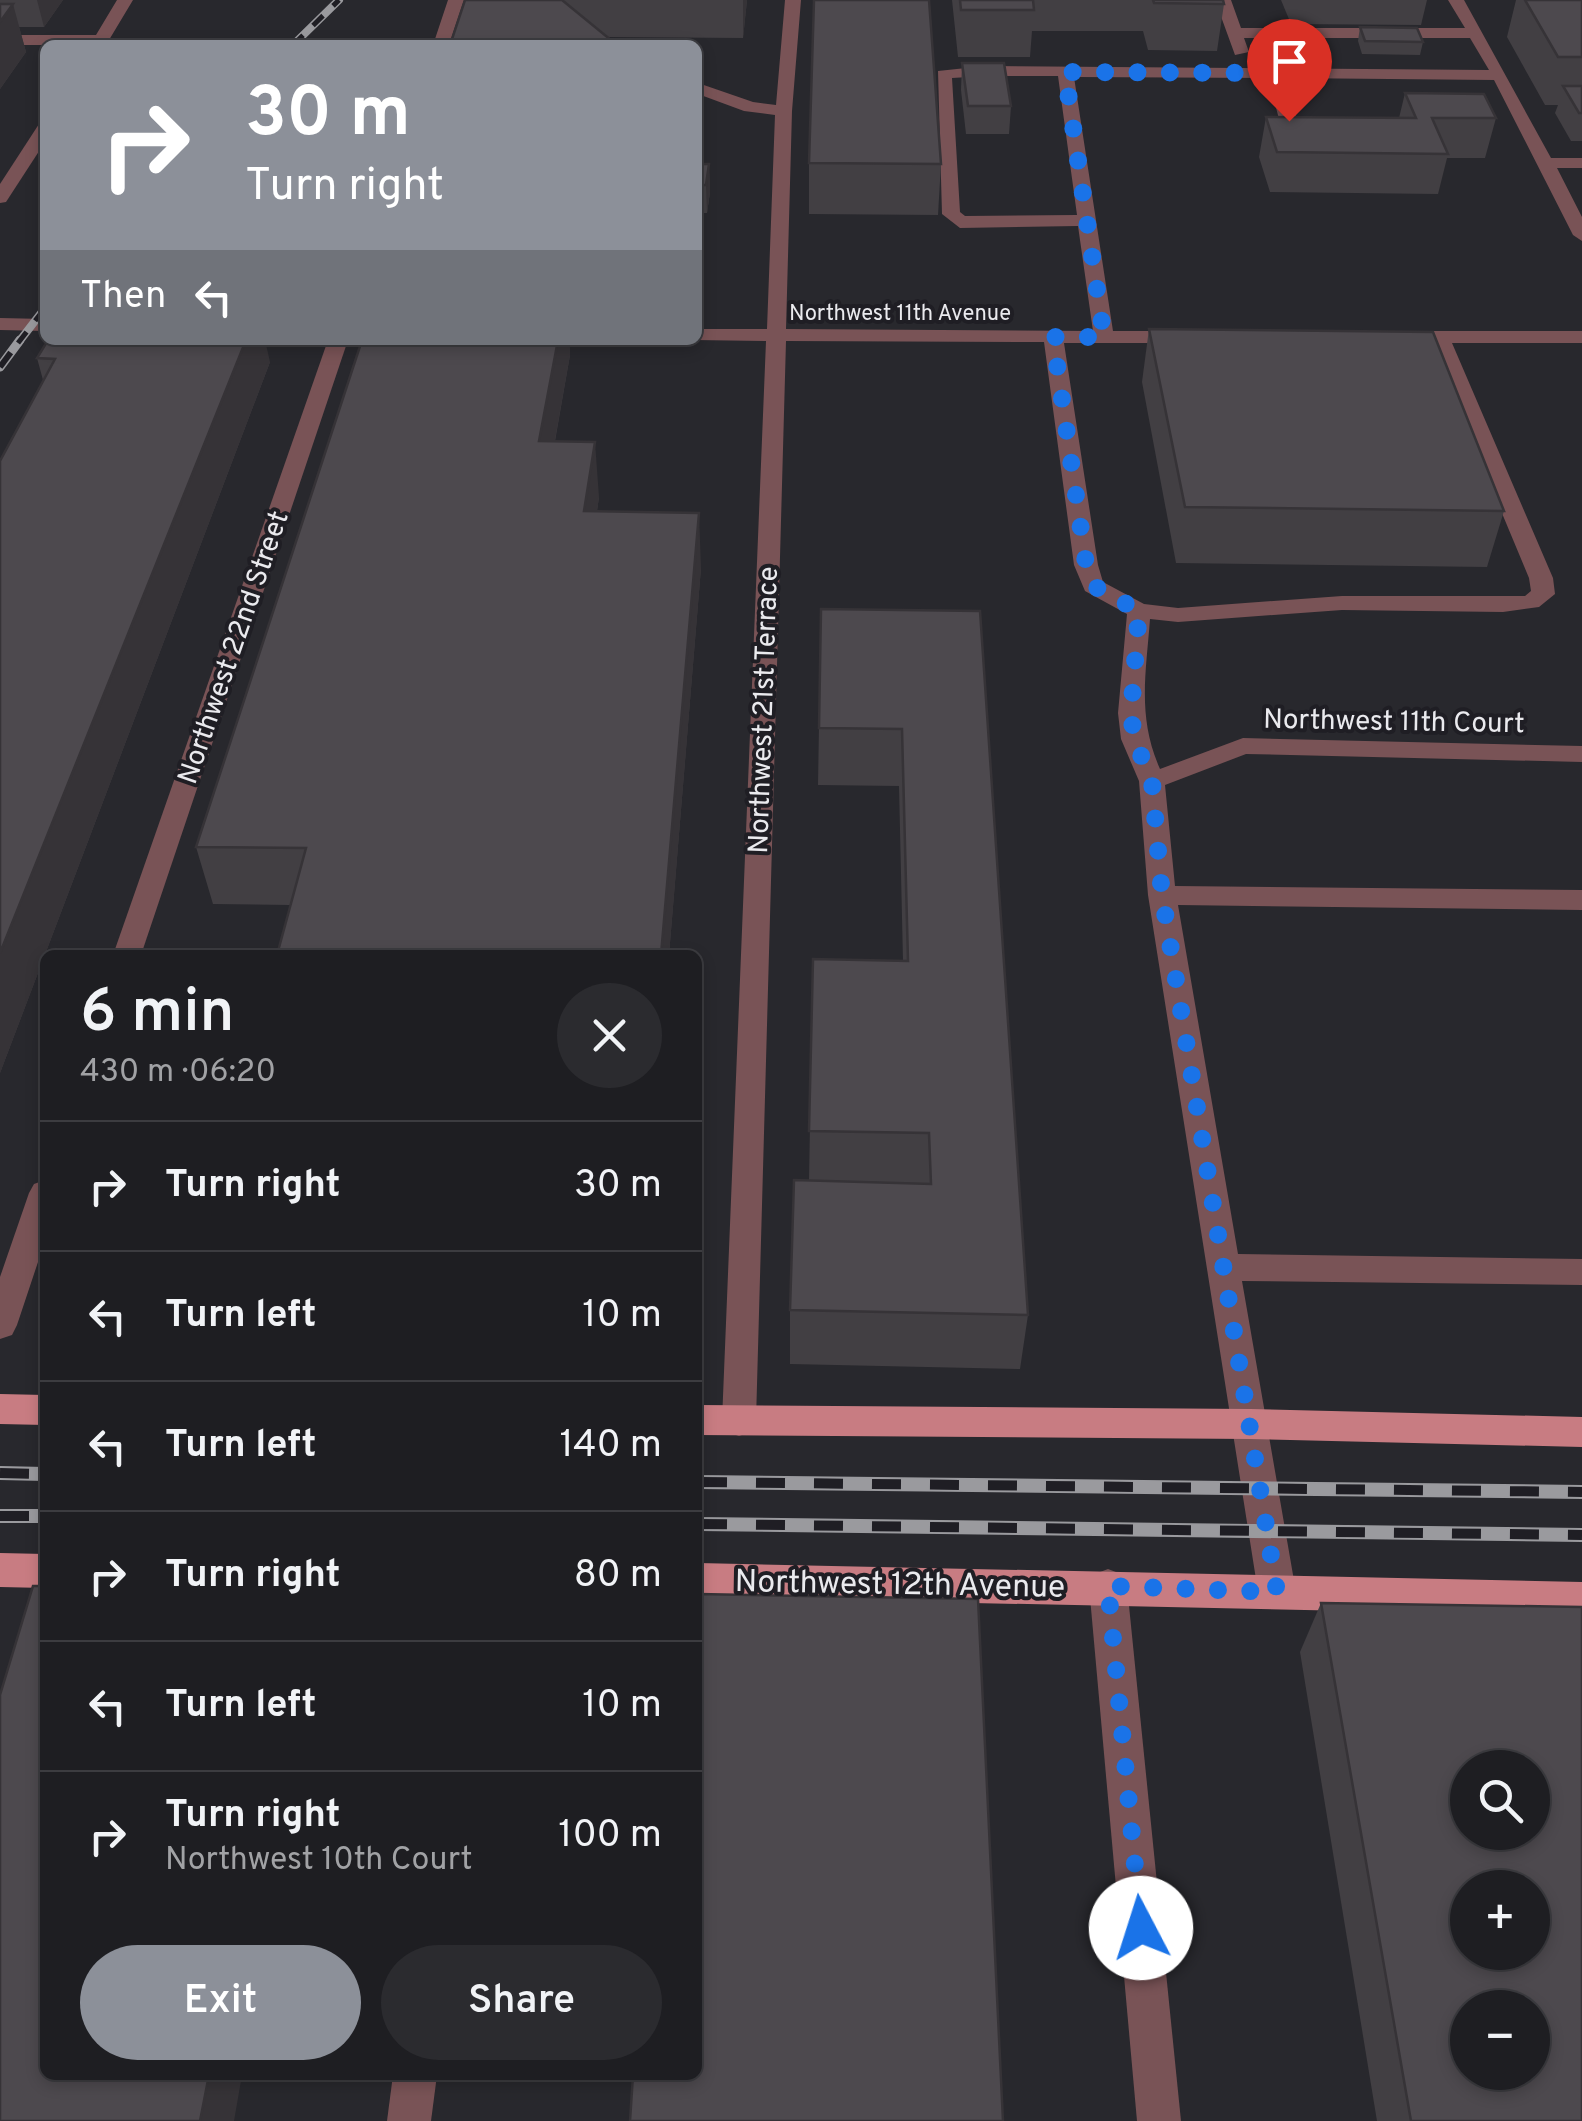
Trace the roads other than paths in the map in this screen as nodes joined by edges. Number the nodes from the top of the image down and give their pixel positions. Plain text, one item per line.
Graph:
1 (125, 0) edge
2 (456, 0) edge
3 (793, 0) edge
4 (1224, 0) edge
5 (1456, 0) edge
6 (1475, 32) junction
7 (1234, 33) junction
8 (0, 40) edge
9 (101, 40) edge
10 (442, 40) edge
11 (40, 41) edge
12 (1065, 72) junction
13 (1250, 73) junction
14 (1275, 73) junction
15 (1500, 74) junction
16 (702, 89) edge
17 (784, 110) junction
18 (40, 136) edge
19 (1297, 152) edge
20 (1545, 162) junction
21 (1582, 163) edge
22 (0, 198) edge
23 (1574, 203) edge
24 (1086, 220) junction
25 (1582, 236) edge
26 (0, 324) edge
27 (40, 325) edge
28 (702, 336) edge
29 (775, 337) junction
30 (1053, 337) junction
31 (1104, 337) junction
32 (1202, 337) edge
33 (1400, 337) edge
34 (1439, 337) junction
35 (1582, 337) edge
36 (336, 345) edge
37 (1139, 611) junction
38 (1582, 754) edge
39 (1152, 782) junction
40 (1162, 895) junction
41 (1582, 900) edge
42 (129, 950) edge
43 (40, 1208) edge
44 (1224, 1267) junction
45 (1582, 1272) edge
46 (0, 1324) edge
47 (0, 1409) edge
48 (40, 1410) edge
49 (702, 1420) edge
50 (739, 1421) junction
51 (1250, 1424) junction
52 (1582, 1432) edge
53 (0, 1570) edge
54 (40, 1570) edge
55 (702, 1580) edge
56 (1108, 1586) junction
57 (1277, 1592) junction
58 (1582, 1599) edge
59 (414, 2080) edge
60 (409, 2121) edge
61 (1159, 2121) edge

1 - 9 street
2 - 10 street
3 - 17 street, Northwest 21st Terrace
4 - 7 street
5 - 6 street
6 - 7 street
6 - 15 street
7 - 13 street
8 - 11 street
12 - 13 street
12 - 24 street
12 - 24 street
13 - 14 street
14 - 15 street
14 - 19 street
15 - 20 street
16 - 17 street
17 - 29 street, Northwest 21st Terrace
18 - 22 street
20 - 21 street
20 - 23 street
23 - 25 street
24 - 31 street
26 - 27 street
28 - 29 street, Northwest 11th Avenue
29 - 30 street, Northwest 11th Avenue
29 - 50 street, Northwest 21st Terrace
30 - 31 street, Northwest 11th Avenue
30 - 37 street
31 - 32 street, Northwest 11th Avenue
33 - 34 street
34 - 35 street
34 - 37 street
36 - 42 street, Northwest 22nd Street
37 - 39 street
38 - 39 street, Northwest 11th Court
39 - 40 street
40 - 41 street
40 - 44 street
43 - 46 street
44 - 45 street
44 - 51 street
47 - 48 main road
49 - 50 main road
50 - 51 main road
51 - 52 main road
51 - 57 street
53 - 54 main road
55 - 56 main road, Northwest 12th Avenue
56 - 57 main road, Northwest 12th Avenue
56 - 61 street
57 - 58 main road, Northwest 12th Avenue
59 - 60 street

